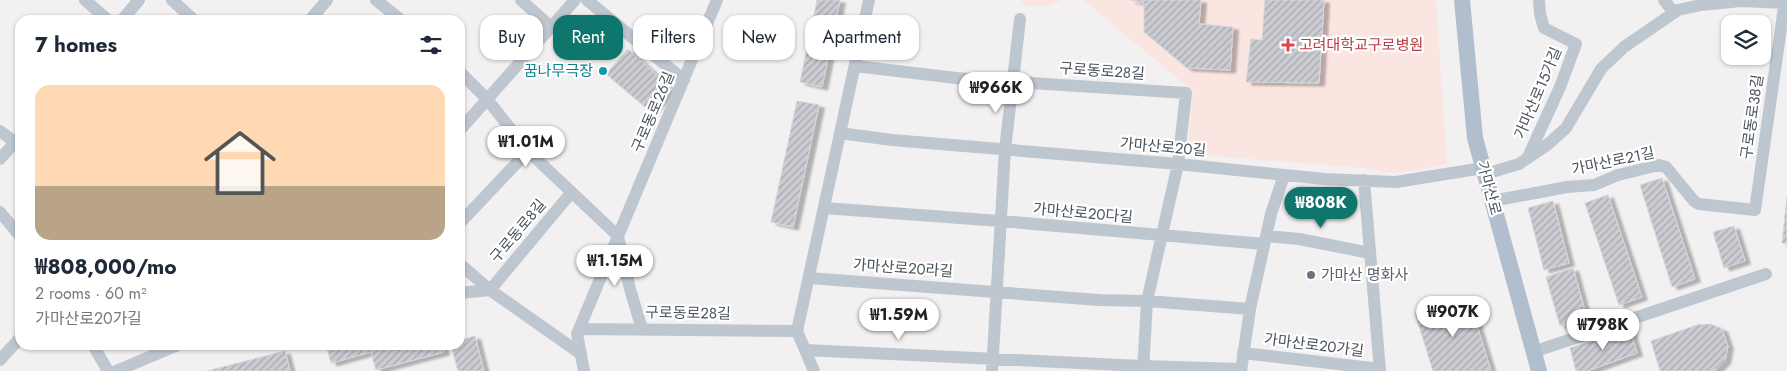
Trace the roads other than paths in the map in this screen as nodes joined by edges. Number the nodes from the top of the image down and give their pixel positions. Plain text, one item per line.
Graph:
1 (85, 0) edge
2 (139, 0) edge
3 (172, 0) edge
4 (327, 0) edge
5 (376, 0) edge
6 (520, 0) edge
7 (574, 0) edge
8 (587, 0) edge
9 (717, 0) edge
10 (869, 0) edge
11 (1462, 0) edge
12 (1539, 0) edge
13 (1664, 0) edge
14 (1723, 1) edge
15 (1780, 2) edge
16 (1674, 13) junction
17 (102, 15) edge
18 (126, 15) edge
19 (188, 15) edge
20 (314, 15) edge
21 (395, 15) edge
22 (1020, 19) dead end
23 (1784, 25) edge
24 (551, 27) junction
25 (855, 66) junction
26 (465, 77) edge
27 (684, 80) junction
28 (1014, 82) junction
29 (487, 99) junction
30 (465, 124) edge
31 (0, 131) edge
32 (840, 133) junction
33 (15, 138) edge
34 (15, 142) edge
35 (1005, 150) junction
36 (528, 151) junction
37 (1528, 157) junction
38 (0, 159) edge
39 (1178, 164) junction
40 (1484, 171) junction
41 (1284, 174) junction
42 (1364, 180) junction
43 (571, 193) junction
44 (1492, 201) junction
45 (824, 208) junction
46 (1755, 210) joint
47 (0, 212) edge
48 (465, 218) edge
49 (1000, 221) junction
50 (15, 230) edge
51 (618, 236) junction
52 (1162, 236) junction
53 (1265, 240) junction
54 (1370, 252) junction
55 (465, 268) edge
56 (1766, 274) dead end
57 (809, 278) junction
58 (490, 290) junction
59 (996, 291) junction
60 (465, 292) edge
61 (1147, 301) junction
62 (1250, 309) junction
63 (579, 328) junction
64 (642, 329) junction
65 (797, 331) junction
66 (15, 344) edge
67 (96, 350) edge
68 (166, 350) edge
69 (805, 350) junction
70 (1533, 352) junction
71 (1243, 353) junction
72 (581, 354) junction
73 (0, 360) edge
74 (992, 365) edge
75 (1142, 368) edge
76 (1241, 370) edge
77 (1380, 370) edge
78 (108, 371) edge
79 (116, 371) edge
80 (584, 371) edge
81 (814, 371) edge
82 (1538, 371) edge

1 - 17 street
2 - 18 street
3 - 19 street
4 - 20 street
5 - 21 street
6 - 24 street
7 - 24 street
8 - 27 street
9 - 27 street, 구로동로26길
10 - 25 street
11 - 40 main road, 가마산로
12 - 37 street, 가마산로15가길
13 - 16 street
14 - 15 street, 가마산로20길
14 - 16 street, 가마산로20길
15 - 23 street, 구로동로38길
16 - 37 street, 가마산로20길
22 - 28 street
23 - 46 street, 구로동로38길
24 - 29 street
25 - 28 street, 구로동로28길
25 - 32 street
26 - 29 street
27 - 51 street, 구로동로26길
28 - 35 street
28 - 39 street, 구로동로28길
29 - 30 street
29 - 36 street
31 - 33 street
32 - 35 street, 가마산로20길
32 - 45 street
34 - 38 street
35 - 39 street, 가마산로20길
35 - 49 street
36 - 43 street
36 - 48 street
37 - 40 street, 가마산로20길
39 - 41 street, 가마산로20길
39 - 52 street
40 - 42 street, 가마산로20길
40 - 44 main road, 가마산로
41 - 42 street, 가마산로20길
41 - 53 street
42 - 54 street, 가마산로20가길
43 - 51 street
43 - 58 street, 구로동로8길
44 - 46 street, 가마산로21길
44 - 70 main road, 가마산로
45 - 49 street
45 - 57 street
47 - 50 street
49 - 52 street, 가마산로20다길
49 - 59 street
51 - 63 street, 구로동로26길
51 - 64 street
52 - 53 street, 가마산로20다길
52 - 61 street
53 - 54 street
53 - 62 street
54 - 77 street, 가마산로20가길
55 - 58 street
56 - 70 street
57 - 59 street, 가마산로20라길
57 - 65 street
58 - 60 street
58 - 72 street
59 - 61 street
59 - 74 street
61 - 62 street
61 - 75 street
62 - 71 street
63 - 64 street, 구로동로28길
63 - 72 street, 구로동로26길
64 - 65 street, 구로동로28길
65 - 69 street
66 - 73 street
67 - 78 street
68 - 79 street
69 - 74 street
69 - 81 street
70 - 82 main road, 가마산로
71 - 76 street
71 - 77 street, 가마산로20가길
72 - 80 street, 구로동로26길
74 - 75 street
75 - 76 street

